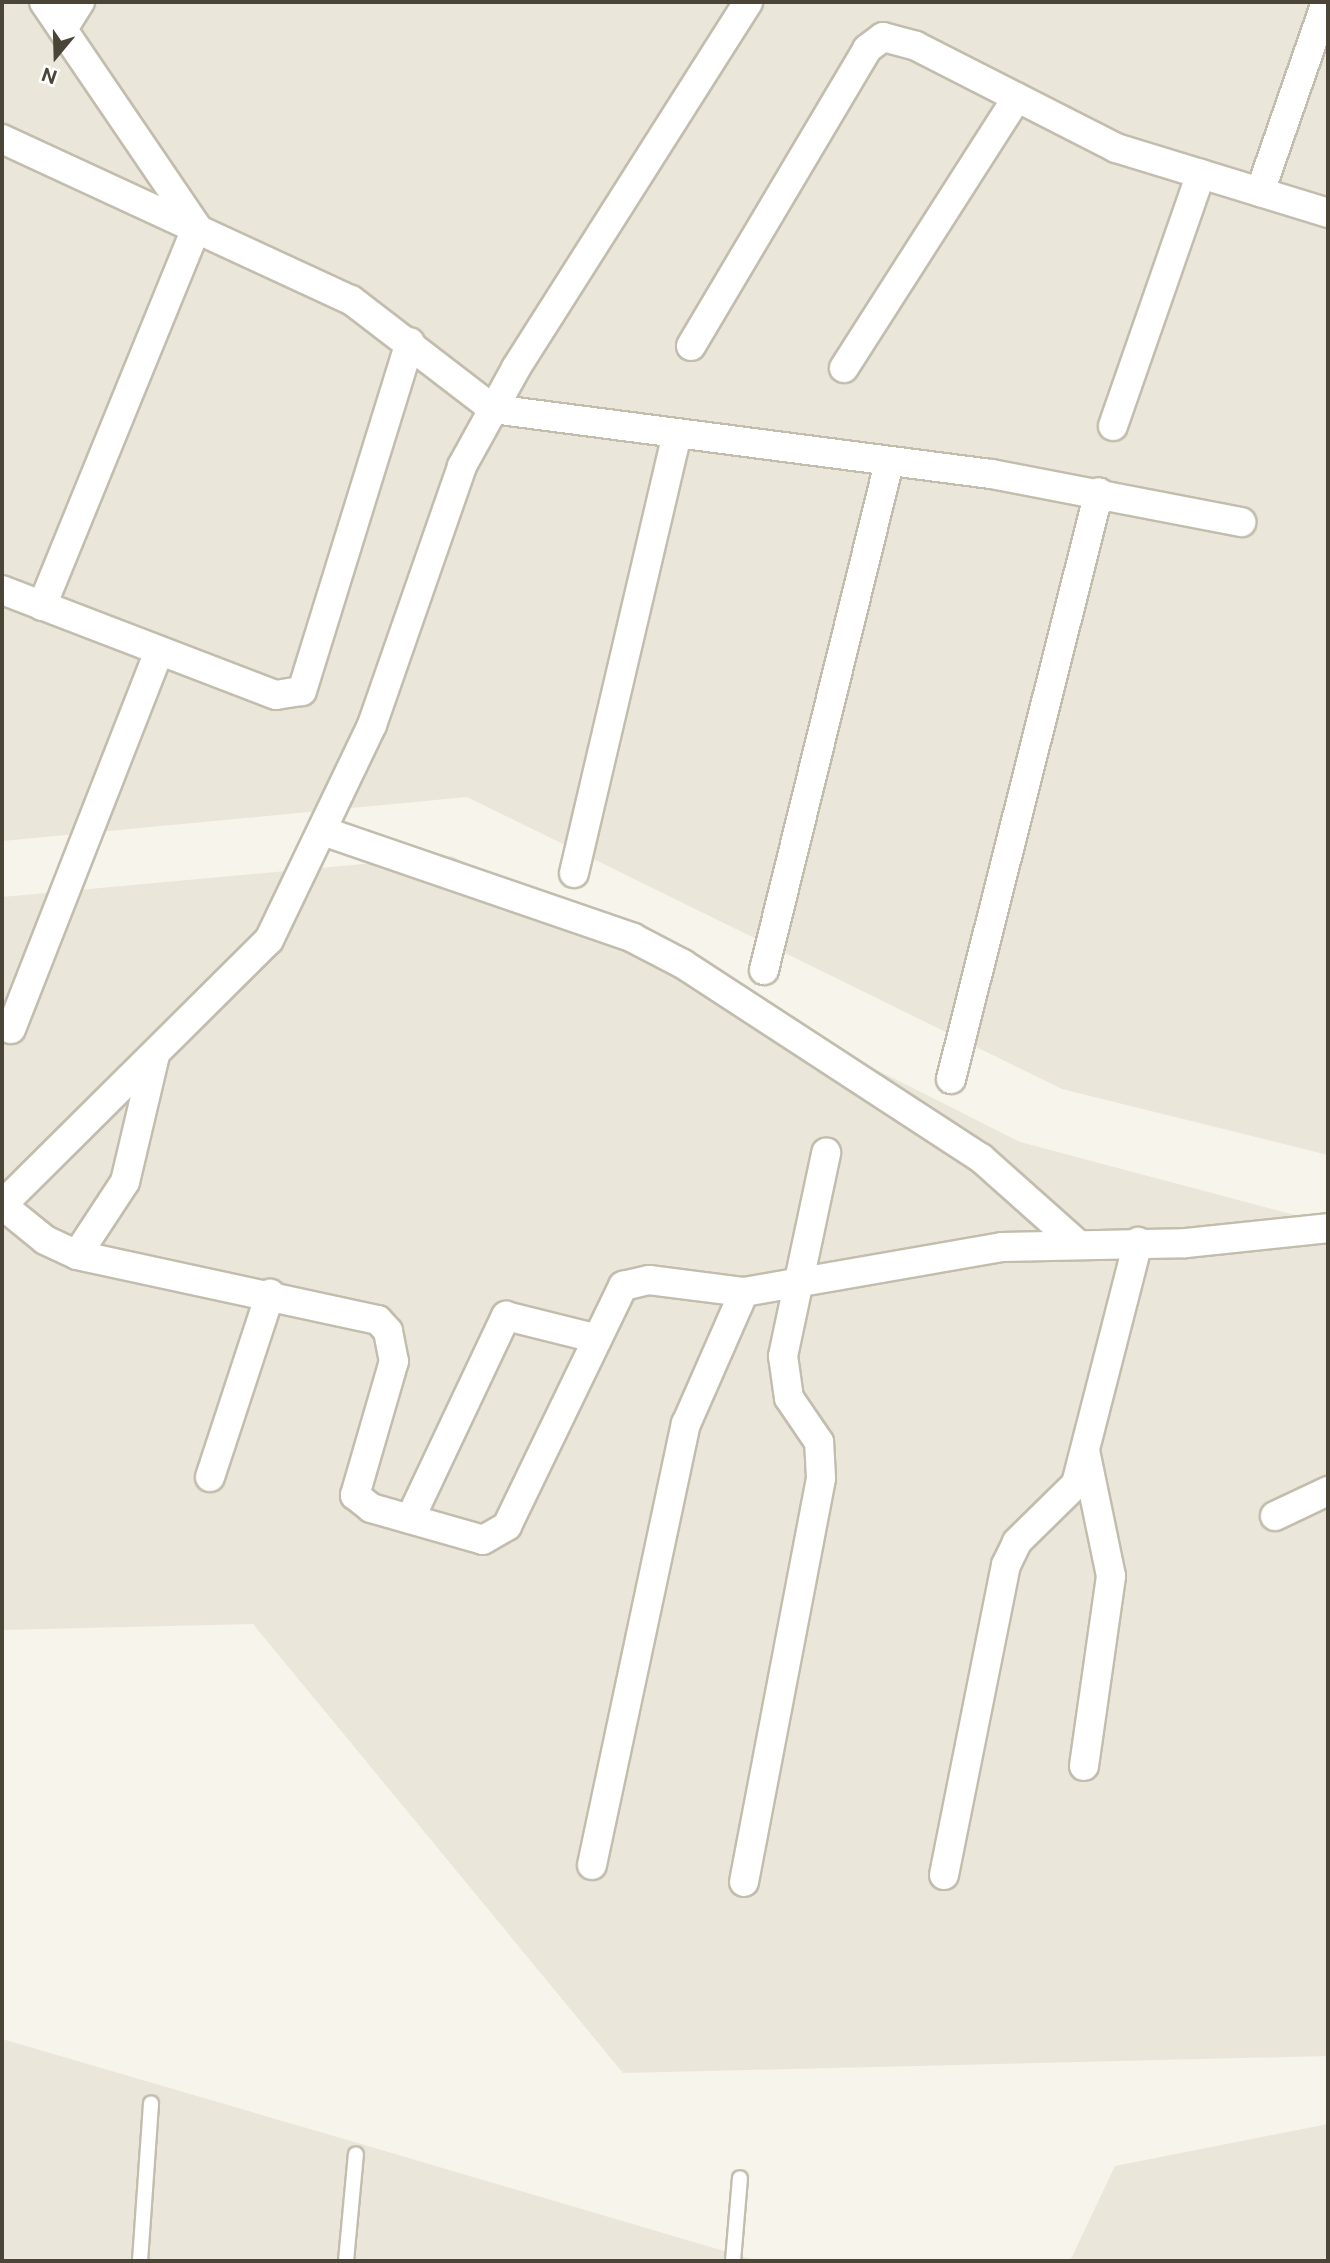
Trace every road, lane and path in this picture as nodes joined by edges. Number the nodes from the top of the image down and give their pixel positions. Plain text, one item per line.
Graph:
1 (44, 2) edge
2 (80, 2) edge
3 (748, 2) edge
4 (1326, 2) edge
5 (63, 29) junction
6 (1017, 98) junction
7 (2, 139) edge
8 (1201, 174) junction
9 (1260, 192) junction
10 (1328, 213) edge
11 (197, 227) junction
12 (410, 342) junction
13 (691, 346) dead end
14 (844, 368) dead end
15 (494, 409) junction
16 (1113, 426) dead end
17 (677, 433) junction
18 (889, 463) junction
19 (1099, 492) junction
20 (1241, 522) dead end
21 (2, 590) edge
22 (42, 606) junction
23 (159, 651) junction
24 (323, 831) junction
25 (575, 873) dead end
26 (764, 970) dead end
27 (11, 1029) dead end
28 (155, 1055) junction
29 (951, 1079) dead end
30 (826, 1153) dead end
31 (2, 1205) edge
32 (1328, 1228) edge
33 (1074, 1241) junction
34 (1138, 1242) junction
35 (77, 1255) junction
36 (797, 1281) junction
37 (744, 1292) junction
38 (270, 1294) junction
39 (594, 1338) junction
40 (1085, 1450) junction
41 (210, 1477) dead end
42 (1328, 1491) edge
43 (1275, 1516) dead end
44 (410, 1519) junction
45 (1084, 1766) dead end
46 (593, 1864) dead end
47 (944, 1874) dead end
48 (744, 1882) dead end
49 (151, 2103) dead end
50 (356, 2154) dead end
51 (740, 2178) dead end
52 (140, 2261) edge
53 (346, 2261) edge
54 (733, 2261) edge

1 - 5 street
2 - 5 street
3 - 15 street
4 - 9 street
5 - 11 street
6 - 8 street
6 - 13 street
6 - 14 street
7 - 11 street
8 - 9 street
8 - 16 street
9 - 10 street
11 - 12 street
11 - 22 street
12 - 15 street
12 - 23 street
15 - 17 street
15 - 24 street
17 - 18 street
17 - 25 street
18 - 19 street
18 - 26 street
19 - 20 street
19 - 29 street
21 - 22 street
22 - 23 street
23 - 27 street
24 - 28 street
24 - 33 street
28 - 31 street
28 - 35 street
30 - 36 street
31 - 35 street
32 - 34 street
33 - 34 street
33 - 36 street
34 - 40 street
35 - 38 street
36 - 37 street
36 - 48 street
37 - 39 street
37 - 46 street
38 - 41 street
38 - 44 street
39 - 44 street
39 - 44 street
40 - 45 street
40 - 47 street
42 - 43 street
49 - 52 lane
50 - 53 lane
51 - 54 lane

